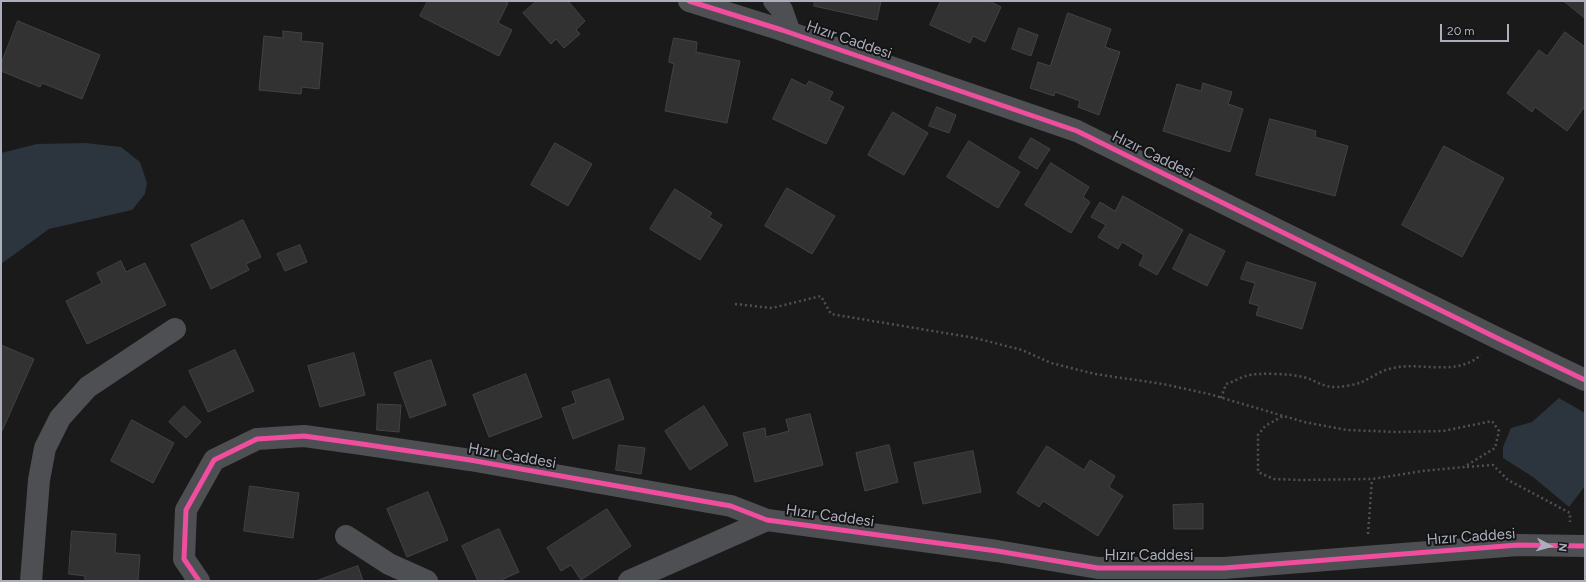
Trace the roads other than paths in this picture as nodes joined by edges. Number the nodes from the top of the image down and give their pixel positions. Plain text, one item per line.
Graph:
1 (689, 1) edge
2 (774, 1) edge
3 (790, 33) junction
4 (175, 329) dead end
5 (1585, 380) edge
6 (767, 520) junction
7 (346, 536) dead end
8 (1585, 546) edge
9 (31, 581) edge
10 (199, 581) edge
11 (426, 581) edge
12 (629, 581) edge

1 - 3 street, Hızır Caddesi
2 - 3 street
3 - 5 street, Hızır Caddesi
4 - 9 street
6 - 8 street, Hızır Caddesi
6 - 10 street, Hızır Caddesi
6 - 12 street
7 - 11 street

